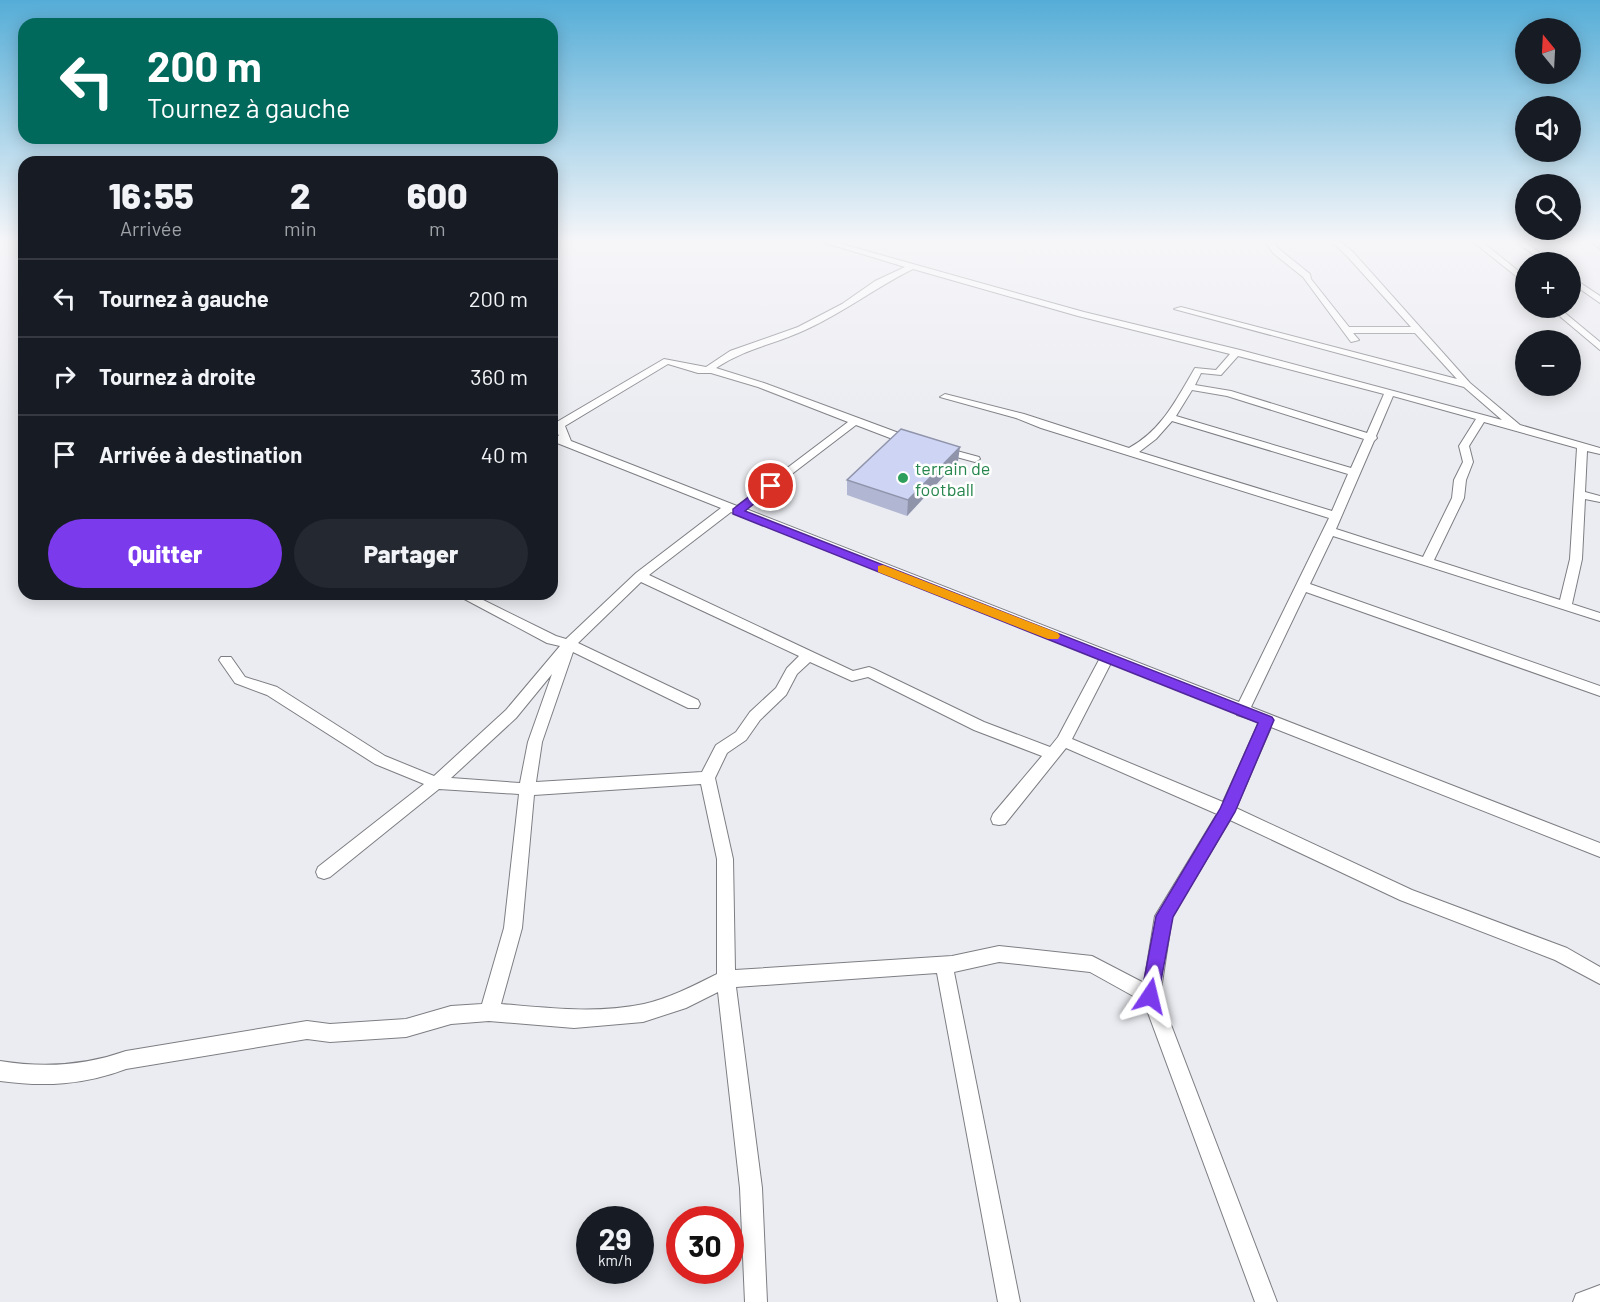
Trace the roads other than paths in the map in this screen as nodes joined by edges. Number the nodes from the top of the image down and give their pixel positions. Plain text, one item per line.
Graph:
1 (851, 302) edge
2 (1038, 302) edge
3 (1324, 302) edge
4 (1392, 302) edge
5 (1178, 309) dead end
6 (1566, 318) edge
7 (1346, 330) junction
8 (1417, 330) junction
9 (1354, 340) dead end
10 (1600, 347) edge
11 (1237, 352) junction
12 (708, 369) junction
13 (1467, 385) junction
14 (1190, 387) junction
15 (1390, 392) junction
16 (945, 398) dead end
17 (1169, 417) junction
18 (1481, 419) junction
19 (855, 421) junction
20 (558, 428) edge
21 (1520, 430) junction
22 (558, 434) edge
23 (1372, 438) junction
24 (1582, 447) junction
25 (1132, 451) junction
26 (1600, 451) edge
27 (975, 459) dead end
28 (1356, 473) junction
29 (1579, 494) junction
30 (1600, 499) edge
31 (732, 510) junction
32 (1336, 516) junction
33 (1329, 531) junction
34 (1427, 562) junction
35 (640, 576) junction
36 (1303, 586) junction
37 (473, 600) edge
38 (1565, 606) junction
39 (1600, 617) edge
40 (569, 644) junction
41 (809, 654) junction
42 (1107, 657) junction
43 (226, 660) dead end
44 (1600, 691) edge
45 (693, 704) dead end
46 (1242, 711) junction
47 (1267, 720) junction
48 (1057, 747) junction
49 (707, 778) junction
50 (436, 783) junction
51 (527, 789) junction
52 (1227, 812) junction
53 (999, 819) dead end
54 (1600, 850) edge
55 (324, 872) dead end
56 (944, 965) junction
57 (1600, 976) edge
58 (726, 979) junction
59 (1150, 996) junction
60 (489, 1012) junction
61 (0, 1071) edge
62 (1600, 1296) edge
63 (756, 1302) edge
64 (1009, 1302) edge
65 (1266, 1302) edge
66 (1584, 1302) edge

1 - 12 street
2 - 11 street
3 - 7 street
4 - 8 street
5 - 13 street
6 - 10 street
7 - 8 street
7 - 9 street
8 - 13 street
11 - 14 street
11 - 15 street
12 - 19 street
12 - 20 street
13 - 21 street
14 - 17 street
14 - 23 street
15 - 18 street
15 - 23 street
16 - 25 street
17 - 25 street
17 - 28 street
18 - 21 street
18 - 34 street
19 - 27 street
19 - 31 street
21 - 24 street
22 - 31 street
23 - 28 street
24 - 26 street
24 - 29 street
25 - 32 street
28 - 32 street
29 - 30 street
29 - 38 street
31 - 35 street
31 - 42 street
32 - 33 street
33 - 34 street
33 - 36 street
34 - 38 street
35 - 40 street
35 - 41 street
36 - 44 street
36 - 46 street
37 - 40 street
38 - 39 street
40 - 45 street
40 - 50 street
40 - 51 street
41 - 48 street
41 - 49 street
42 - 46 street
42 - 48 street
43 - 50 street
46 - 47 street
47 - 52 street
47 - 54 street
48 - 52 street
48 - 53 street
49 - 51 street
49 - 58 street
50 - 51 street
50 - 55 street
51 - 60 street
52 - 57 street
52 - 59 street
56 - 58 street
56 - 59 street
56 - 64 street
58 - 60 street
58 - 63 street
59 - 65 street
60 - 61 street
62 - 66 street

